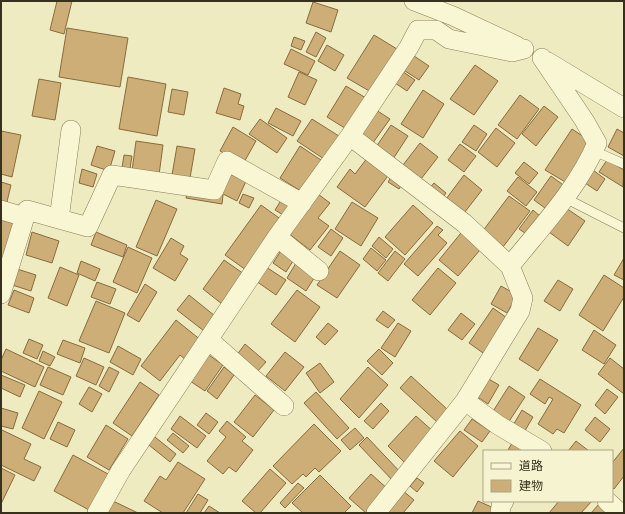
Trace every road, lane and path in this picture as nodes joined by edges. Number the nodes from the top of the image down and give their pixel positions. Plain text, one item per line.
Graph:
1 (414, 1) edge
2 (524, 49) junction
3 (542, 58) junction
4 (624, 108) edge
5 (71, 130) dead end
6 (350, 136) junction
7 (594, 150) junction
8 (624, 164) edge
9 (565, 198) junction
10 (302, 203) junction
11 (1, 210) edge
12 (25, 218) junction
13 (59, 219) junction
14 (624, 228) edge
15 (276, 238) junction
16 (510, 266) junction
17 (319, 271) dead end
18 (4, 272) edge
19 (1, 294) edge
20 (209, 340) junction
21 (465, 402) junction
22 (284, 406) dead end
23 (539, 450) edge
24 (503, 502) edge
25 (608, 502) edge
26 (97, 513) edge
27 (376, 513) edge
28 (500, 513) edge
29 (620, 513) edge

1 - 2 street
2 - 3 street
2 - 6 street
3 - 4 street
3 - 7 street
5 - 13 street
6 - 10 street
6 - 16 street
7 - 8 lane
7 - 9 street
9 - 14 lane
9 - 16 street
10 - 13 street
10 - 15 street
11 - 12 street
12 - 13 street
12 - 18 street
15 - 17 street
15 - 20 street
16 - 21 street
18 - 19 street
20 - 22 street
20 - 26 street
21 - 23 street
21 - 27 street
24 - 28 street
25 - 29 street

